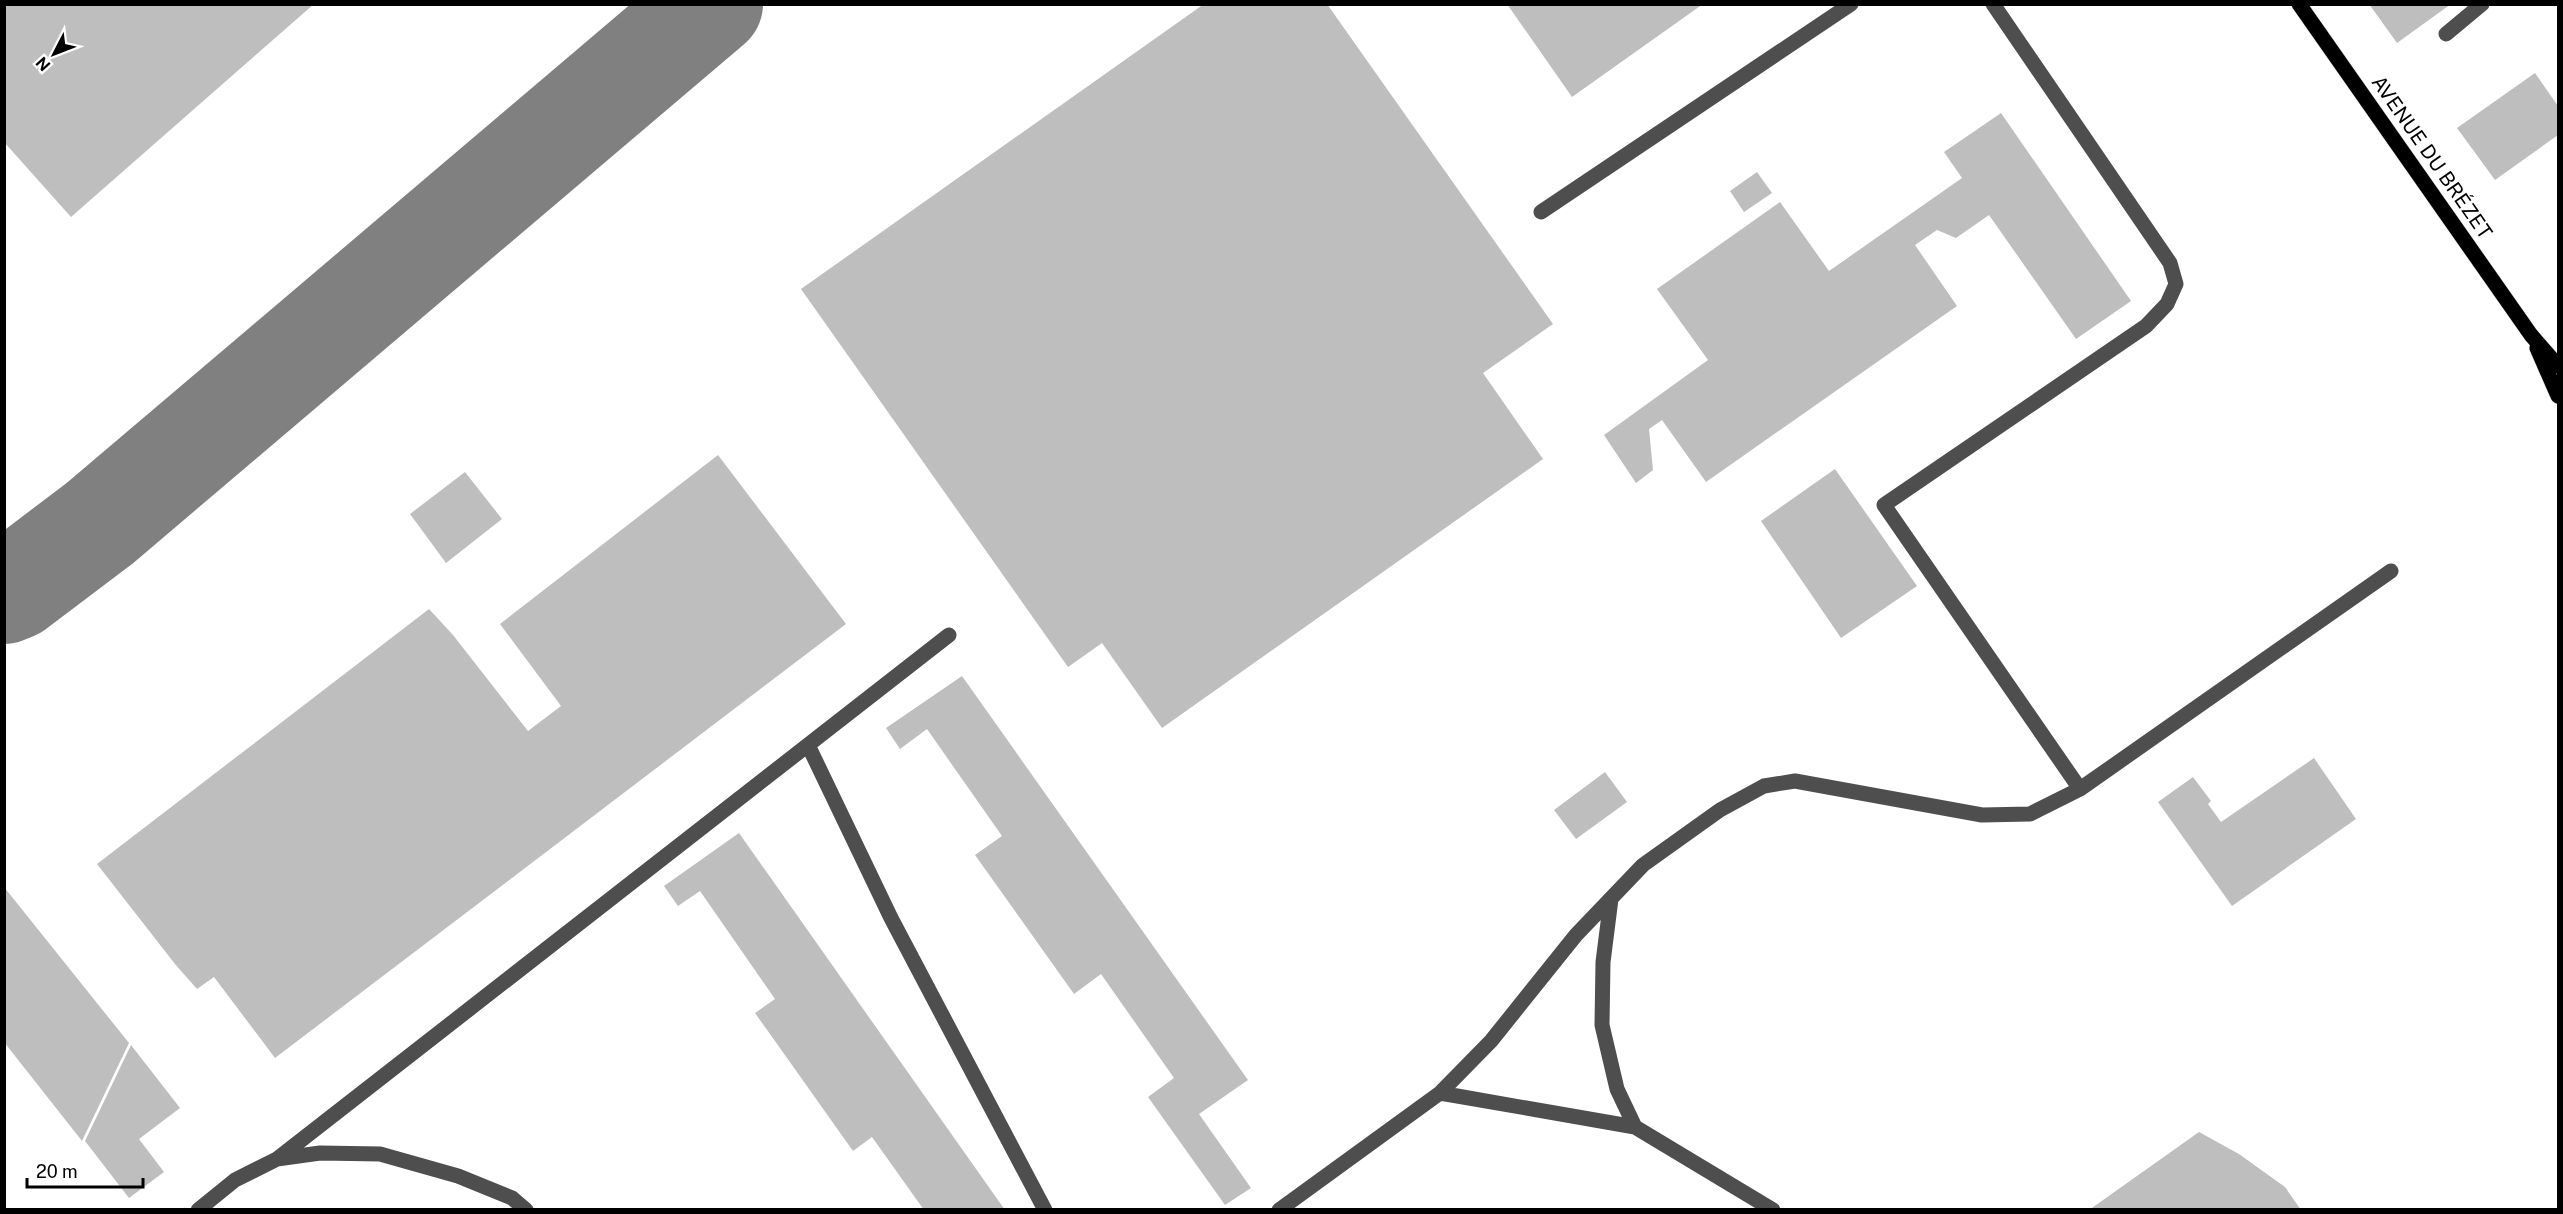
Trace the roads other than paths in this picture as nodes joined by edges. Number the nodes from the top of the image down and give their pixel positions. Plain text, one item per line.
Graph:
1 (1851, 4) edge
2 (1993, 4) edge
3 (2299, 4) edge
4 (2482, 4) edge
5 (2446, 34) dead end
6 (1541, 212) dead end
7 (2530, 335) junction
8 (2559, 366) edge
9 (2559, 396) edge
10 (2391, 571) dead end
11 (949, 635) dead end
12 (808, 745) junction
13 (2080, 789) junction
14 (1611, 899) junction
15 (1440, 1093) junction
16 (1635, 1128) junction
17 (278, 1159) junction
18 (198, 1209) edge
19 (526, 1209) edge
20 (1045, 1209) edge
21 (1279, 1209) edge
22 (1773, 1209) edge

1 - 6 lane
2 - 13 lane
3 - 7 main road, AVENUE DU BRÉZET
4 - 5 lane
7 - 8 main road, AVENUE DU BRÉZET
7 - 9 main road, AVENUE DU BRÉZET
10 - 13 lane
11 - 12 lane
12 - 17 lane
12 - 20 lane
13 - 14 lane
14 - 15 lane
14 - 16 lane
15 - 16 lane
15 - 21 lane
16 - 22 lane
17 - 18 lane
17 - 19 lane

